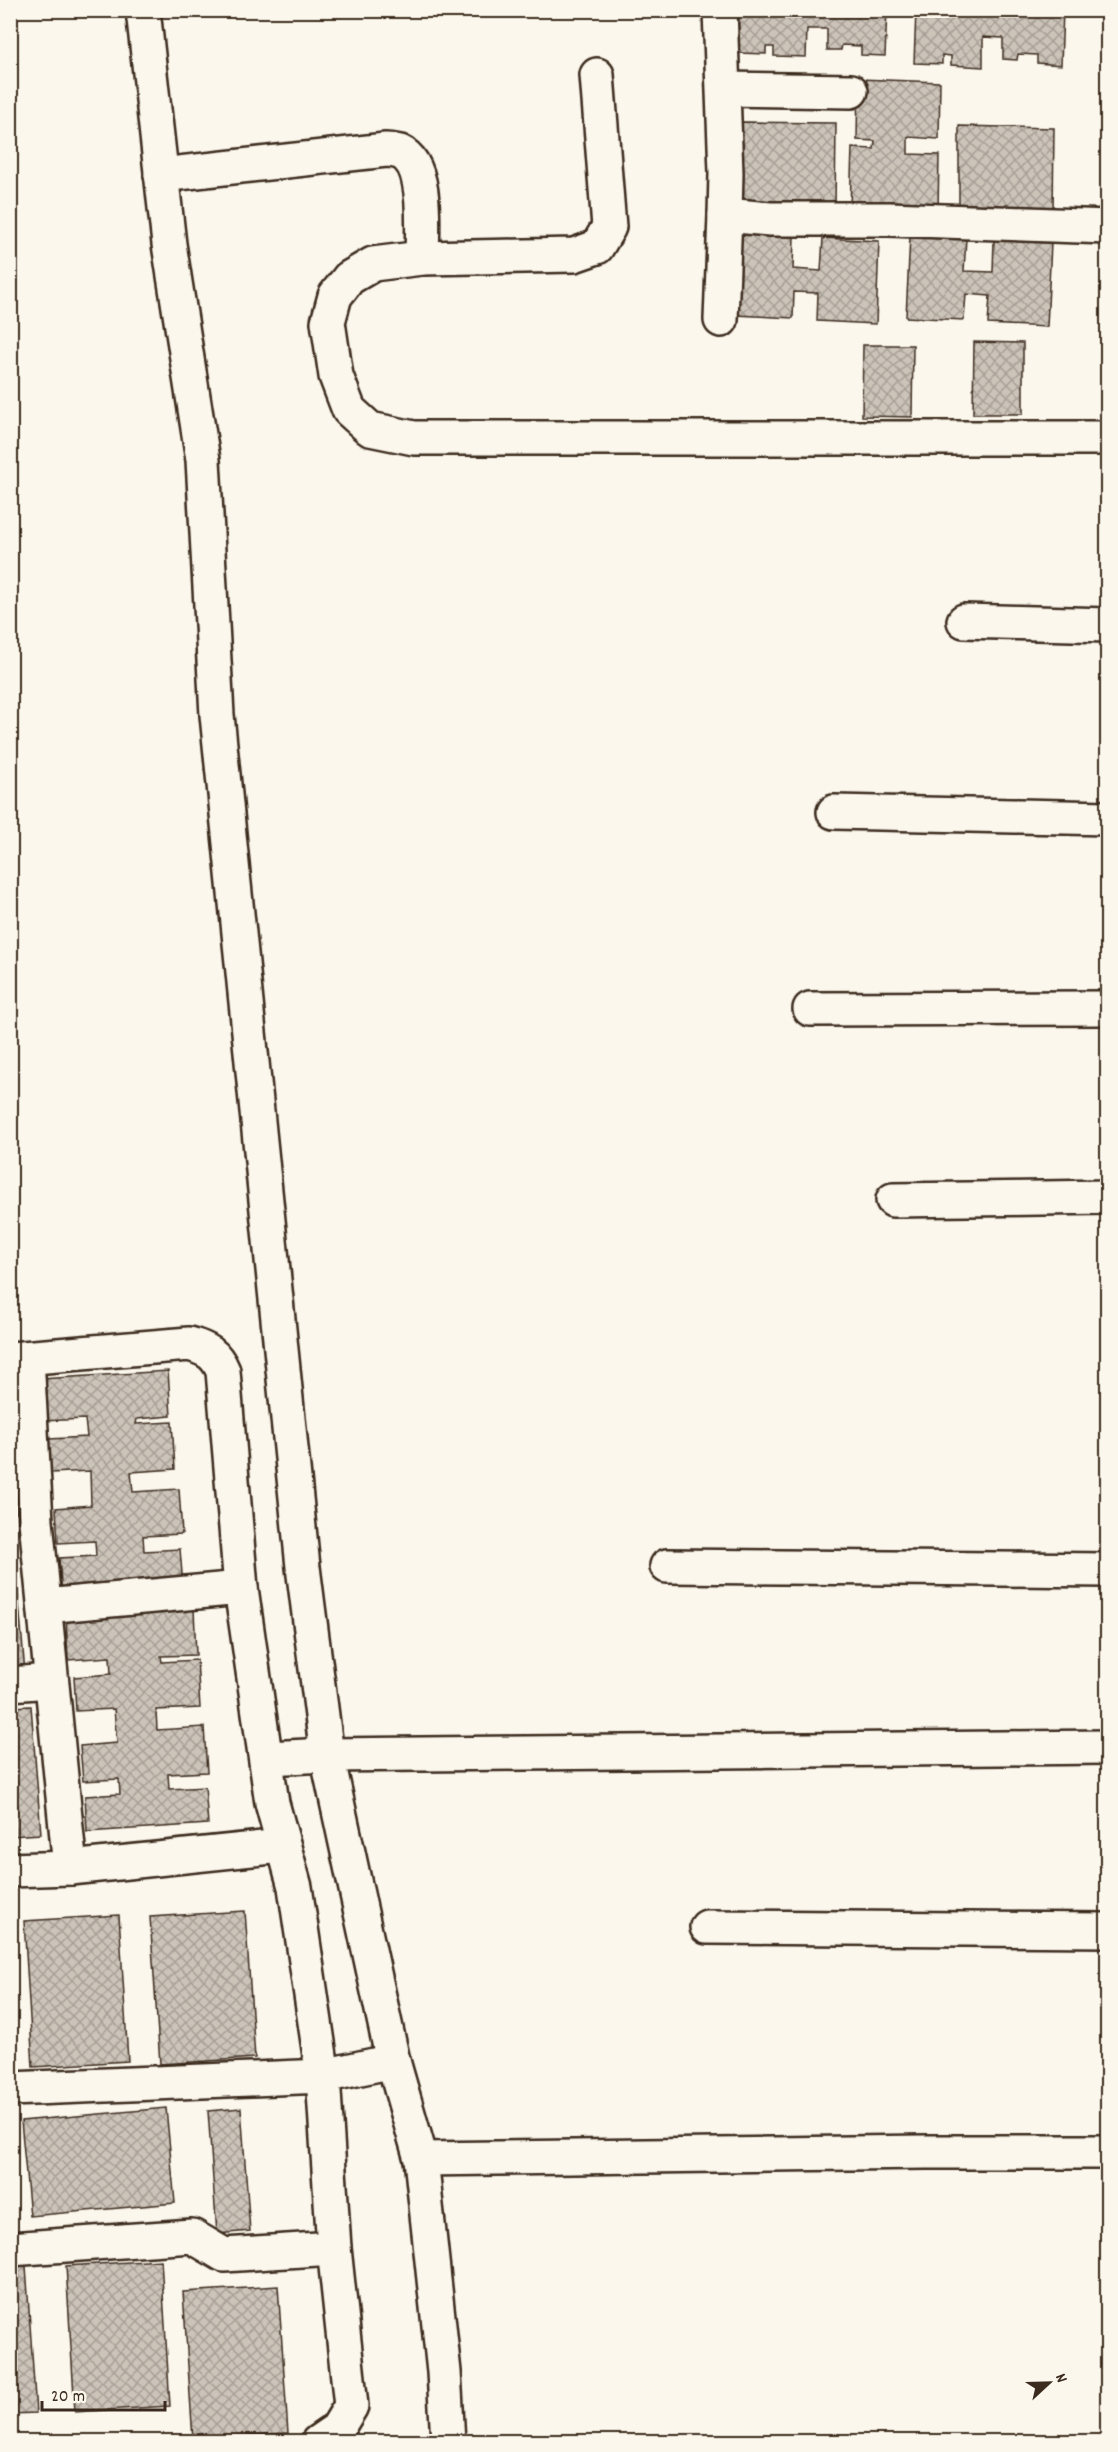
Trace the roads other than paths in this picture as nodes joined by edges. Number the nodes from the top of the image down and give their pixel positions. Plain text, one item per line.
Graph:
1 (143, 10) edge
2 (720, 10) edge
3 (597, 75) dead end
4 (724, 89) junction
5 (851, 91) dead end
6 (162, 175) junction
7 (725, 215) junction
8 (1107, 227) edge
9 (422, 258) junction
10 (721, 320) dead end
11 (1107, 438) edge
12 (964, 621) dead end
13 (1107, 625) edge
14 (834, 812) dead end
15 (1107, 818) edge
16 (1107, 1008) edge
17 (810, 1009) dead end
18 (1107, 1197) edge
19 (893, 1200) dead end
20 (19, 1359) edge
21 (23, 1522) edge
22 (667, 1566) dead end
23 (1107, 1570) edge
24 (241, 1588) junction
25 (45, 1605) junction
26 (50, 1681) junction
27 (10, 1684) edge
28 (1107, 1747) edge
29 (327, 1755) junction
30 (267, 1758) junction
31 (282, 1846) junction
32 (70, 1868) junction
33 (10, 1870) edge
34 (707, 1928) dead end
35 (1107, 1930) edge
36 (393, 2061) junction
37 (322, 2076) junction
38 (10, 2089) edge
39 (1107, 2152) edge
40 (421, 2159) junction
41 (334, 2248) junction
42 (10, 2249) edge
43 (318, 2442) edge
44 (448, 2442) edge

1 - 6 street
2 - 4 street
3 - 9 street
4 - 5 street
4 - 7 street
6 - 9 street
6 - 29 street
7 - 8 street
7 - 10 street
9 - 11 street
12 - 13 street
14 - 15 street
16 - 17 street
18 - 19 street
20 - 21 street
20 - 24 street
21 - 25 street
22 - 23 street
24 - 25 street
24 - 30 street
25 - 26 street
26 - 27 street
26 - 32 street
28 - 29 street
29 - 30 street
29 - 36 street
30 - 31 street
31 - 32 street
31 - 37 street
32 - 33 street
34 - 35 street
36 - 37 street
36 - 40 street
37 - 38 street
37 - 41 street
39 - 40 street
40 - 44 street
41 - 42 street
41 - 43 street

